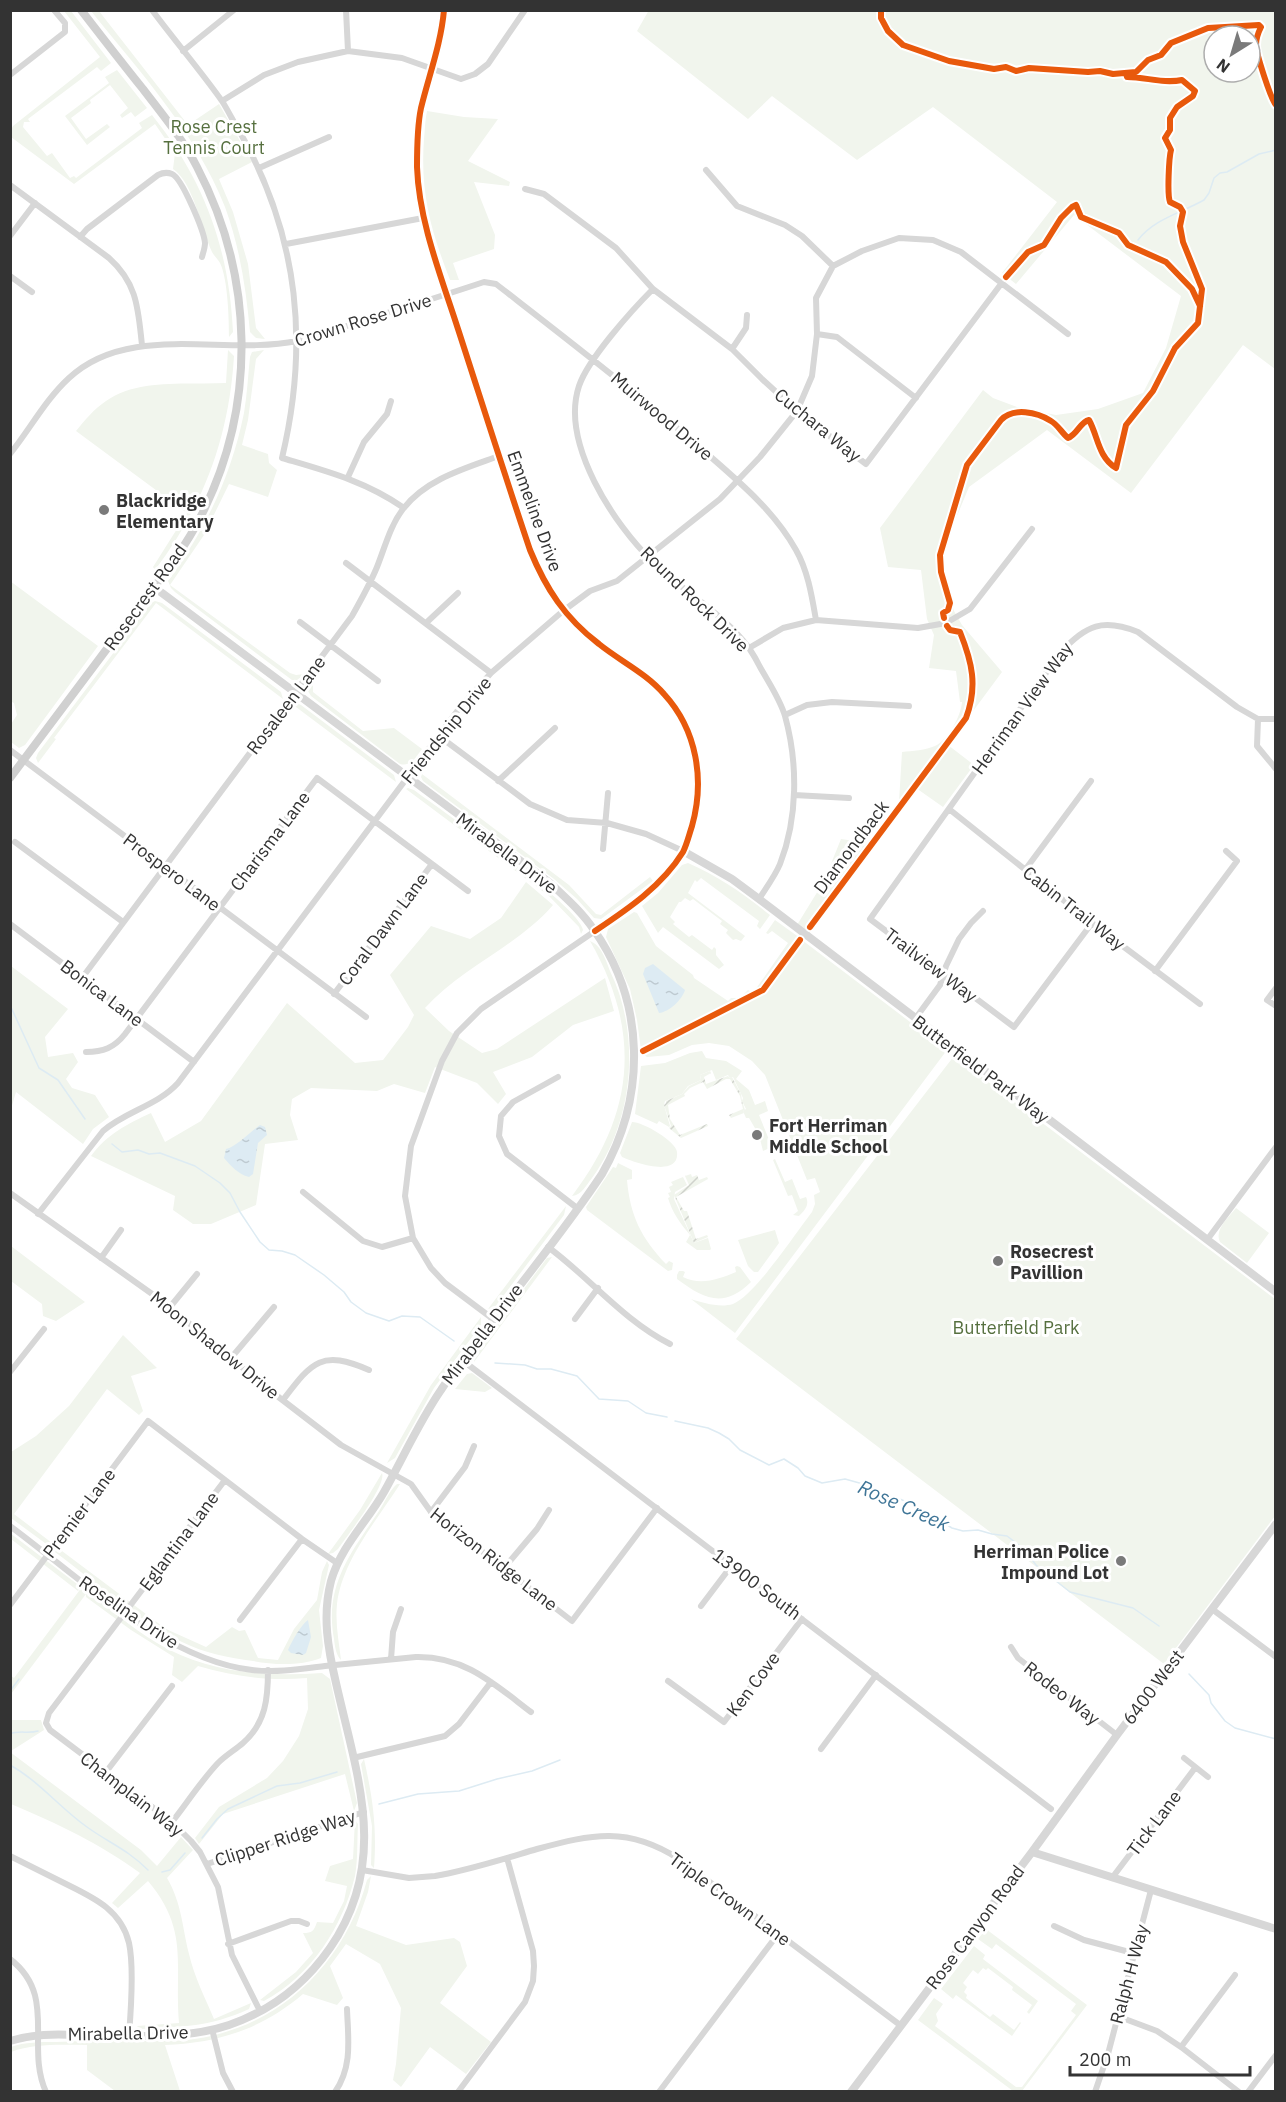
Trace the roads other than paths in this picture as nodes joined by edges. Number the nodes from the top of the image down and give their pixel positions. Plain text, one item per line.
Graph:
1 (54, 10) edge
2 (81, 10) edge
3 (152, 10) edge
4 (234, 10) edge
5 (346, 10) edge
6 (444, 10) edge
7 (514, 10) edge
8 (525, 10) edge
9 (520, 17) junction
10 (183, 51) junction
11 (348, 51) junction
12 (432, 69) junction
13 (10, 75) edge
14 (222, 101) junction
15 (329, 137) dead end
16 (259, 168) junction
17 (706, 170) dead end
18 (10, 184) edge
19 (525, 189) dead end
20 (35, 203) junction
21 (423, 218) junction
22 (10, 236) edge
23 (81, 237) junction
24 (286, 244) junction
25 (202, 257) dead end
26 (833, 266) junction
27 (10, 276) edge
28 (1001, 284) junction
29 (653, 289) junction
30 (32, 292) dead end
31 (447, 294) junction
32 (747, 315) dead end
33 (817, 334) junction
34 (1068, 334) dead end
35 (298, 341) junction
36 (142, 345) junction
37 (243, 345) junction
38 (732, 349) junction
39 (594, 360) junction
40 (916, 398) junction
41 (391, 401) dead end
42 (797, 411) junction
43 (10, 454) edge
44 (499, 456) junction
45 (348, 477) junction
46 (739, 481) junction
47 (404, 508) junction
48 (1032, 529) dead end
49 (648, 557) junction
50 (346, 563) dead end
51 (371, 581) junction
52 (154, 587) junction
53 (458, 593) dead end
54 (563, 611) junction
55 (816, 620) junction
56 (300, 622) dead end
57 (426, 623) junction
58 (330, 646) junction
59 (749, 648) junction
60 (491, 673) junction
61 (378, 681) dead end
62 (295, 693) junction
63 (909, 706) dead end
64 (784, 715) junction
65 (1258, 719) junction
66 (1275, 719) edge
67 (555, 728) dead end
68 (439, 736) junction
69 (10, 750) edge
70 (23, 760) junction
71 (1275, 769) edge
72 (10, 778) edge
73 (407, 778) junction
74 (498, 781) junction
75 (1091, 781) dead end
76 (608, 793) dead end
77 (794, 795) junction
78 (849, 798) dead end
79 (949, 808) junction
80 (374, 821) junction
81 (607, 823) junction
82 (15, 842) dead end
83 (603, 849) dead end
84 (683, 851) junction
85 (1226, 851) dead end
86 (432, 864) junction
87 (165, 866) junction
88 (1025, 870) junction
89 (468, 891) dead end
90 (759, 899) junction
91 (220, 908) junction
92 (983, 912) dead end
93 (123, 922) junction
94 (1092, 923) junction
95 (10, 924) edge
96 (595, 931) junction
97 (277, 951) junction
98 (1155, 971) junction
99 (944, 974) junction
100 (82, 978) junction
101 (1275, 988) edge
102 (334, 994) junction
103 (1200, 1004) dead end
104 (1275, 1006) edge
105 (366, 1017) dead end
106 (137, 1019) junction
107 (915, 1019) junction
108 (86, 1052) dead end
109 (194, 1062) junction
110 (558, 1077) dead end
111 (1275, 1147) edge
112 (303, 1192) dead end
113 (10, 1193) edge
114 (577, 1208) junction
115 (38, 1214) junction
116 (121, 1230) dead end
117 (413, 1238) junction
118 (1207, 1240) junction
119 (548, 1247) junction
120 (100, 1258) junction
121 (197, 1274) dead end
122 (598, 1288) junction
123 (1275, 1292) edge
124 (170, 1307) junction
125 (274, 1307) dead end
126 (494, 1319) junction
127 (575, 1319) dead end
128 (44, 1329) dead end
129 (670, 1344) dead end
130 (231, 1358) junction
131 (462, 1360) junction
132 (369, 1370) dead end
133 (10, 1372) edge
134 (283, 1400) junction
135 (474, 1446) dead end
136 (394, 1474) junction
137 (225, 1480) junction
138 (657, 1508) junction
139 (549, 1510) dead end
140 (431, 1512) junction
141 (1275, 1524) edge
142 (10, 1526) edge
143 (302, 1539) junction
144 (48, 1555) junction
145 (337, 1563) junction
146 (732, 1565) junction
147 (504, 1568) junction
148 (10, 1605) edge
149 (701, 1606) dead end
150 (401, 1609) dead end
151 (1212, 1609) junction
152 (125, 1613) junction
153 (802, 1618) junction
154 (240, 1620) dead end
155 (1011, 1647) dead end
156 (1275, 1657) edge
157 (391, 1659) junction
158 (332, 1665) junction
159 (268, 1670) junction
160 (876, 1675) junction
161 (668, 1681) dead end
162 (491, 1682) junction
163 (172, 1686) dead end
164 (531, 1712) dead end
165 (47, 1718) joint
166 (1117, 1735) junction
167 (821, 1749) dead end
168 (353, 1758) junction
169 (1184, 1758) dead end
170 (1195, 1768) junction
171 (106, 1773) junction
172 (1208, 1777) dead end
173 (1052, 1809) dead end
174 (364, 1812) junction
175 (172, 1822) junction
176 (1032, 1852) junction
177 (10, 1856) edge
178 (507, 1858) junction
179 (207, 1864) junction
180 (362, 1870) junction
181 (1112, 1878) junction
182 (1151, 1890) junction
183 (307, 1924) dead end
184 (1054, 1926) dead end
185 (1275, 1929) edge
186 (778, 1934) junction
187 (228, 1944) junction
188 (1133, 1953) junction
189 (10, 1959) edge
190 (1235, 1975) dead end
191 (347, 2009) dead end
192 (260, 2011) junction
193 (1117, 2016) junction
194 (900, 2025) junction
195 (212, 2030) junction
196 (39, 2034) junction
197 (129, 2035) junction
198 (10, 2041) edge
199 (1181, 2047) junction
200 (1275, 2055) edge
201 (46, 2091) edge
202 (234, 2091) edge
203 (335, 2091) edge
204 (458, 2091) edge
205 (659, 2091) edge
206 (851, 2091) edge
207 (1095, 2091) edge
208 (1239, 2091) edge
209 (1248, 2091) edge

1 - 13 street
2 - 37 main road, Rosecrest Road
3 - 10 street
4 - 10 street
5 - 11 street
6 - 12 street, Emmeline Drive
7 - 9 street
8 - 9 street
9 - 12 street
10 - 14 street
11 - 12 street
11 - 14 street
12 - 21 street, Emmeline Drive
14 - 16 street
15 - 16 street
16 - 24 street
17 - 26 street
18 - 20 street
19 - 29 street, Cuchara Way
20 - 22 street
20 - 23 street
21 - 24 street
21 - 31 street, Emmeline Drive
23 - 25 street
23 - 36 street
24 - 35 street
26 - 28 street
26 - 33 street, Friendship Drive
27 - 30 street
28 - 34 street
28 - 40 street, Cuchara Way
29 - 38 street, Cuchara Way
29 - 39 street, Round Rock Drive
31 - 35 street, Crown Rose Drive
31 - 39 street, Muirwood Drive
31 - 44 street, Emmeline Drive
32 - 38 street
33 - 40 street
33 - 42 street, Friendship Drive
35 - 37 street, Crown Rose Drive
35 - 45 street
36 - 37 street, Crown Rose Drive
36 - 43 street, Crown Rose Drive
37 - 52 main road, Rosecrest Road
38 - 42 street, Cuchara Way
39 - 46 street, Muirwood Drive
39 - 49 street, Round Rock Drive
40 - 42 street, Cuchara Way
41 - 45 street
42 - 46 street, Friendship Drive
44 - 47 street, Rosaleen Lane
44 - 54 street, Emmeline Drive
45 - 47 street
46 - 49 street, Friendship Drive
46 - 55 street, Muirwood Drive
47 - 51 street, Rosaleen Lane
48 - 55 street
49 - 54 street, Friendship Drive
49 - 59 street, Round Rock Drive
50 - 51 street
51 - 57 street
51 - 58 street, Rosaleen Lane
52 - 62 street, Mirabella Drive
52 - 70 main road, Rosecrest Road
53 - 57 street
54 - 60 street, Friendship Drive
54 - 84 street, Emmeline Drive
55 - 59 street
56 - 58 street
57 - 60 street
58 - 61 street
58 - 62 street, Rosaleen Lane
59 - 64 street, Round Rock Drive
60 - 68 street, Friendship Drive
62 - 73 street, Mirabella Drive
62 - 87 street, Rosaleen Lane
63 - 64 street
64 - 77 street, Round Rock Drive
65 - 66 street
65 - 71 street
65 - 79 street, Herriman View Way
67 - 74 street
68 - 73 street, Friendship Drive
68 - 74 street
69 - 70 street, Prospero Lane
70 - 72 main road, Rosecrest Road
70 - 87 street, Prospero Lane
73 - 80 street, Friendship Drive
73 - 96 street, Mirabella Drive
74 - 81 street
75 - 88 street
76 - 81 street
77 - 78 street
77 - 90 street, Round Rock Drive
79 - 88 street, Cabin Trail Way
79 - 99 street, Trailview Way
80 - 86 street
80 - 91 street, Charisma Lane
80 - 97 street, Friendship Drive
81 - 83 street
81 - 84 street
82 - 93 street
84 - 90 street, Butterfield Park Way
84 - 96 street, Emmeline Drive
85 - 98 street
86 - 89 street
86 - 102 street, Coral Dawn Lane
87 - 91 street, Prospero Lane
87 - 93 street, Rosaleen Lane
88 - 94 street, Cabin Trail Way
90 - 107 street, Butterfield Park Way
91 - 97 street, Prospero Lane
91 - 106 street, Charisma Lane
92 - 99 street
93 - 100 street, Rosaleen Lane
94 - 98 street, Cabin Trail Way
94 - 99 street, Trailview Way
95 - 100 street, Bonica Lane
96 - 114 street, Mirabella Drive
96 - 117 street, Emmeline Drive
97 - 102 street, Prospero Lane
97 - 109 street, Friendship Drive
98 - 103 street, Cabin Trail Way
99 - 107 street
100 - 106 street, Bonica Lane
101 - 104 street
102 - 105 street, Prospero Lane
106 - 108 street, Charisma Lane
106 - 109 street, Bonica Lane
107 - 118 street, Butterfield Park Way
109 - 115 street, Friendship Drive
110 - 114 street
111 - 118 street
112 - 117 street
113 - 115 street, Moon Shadow Drive
114 - 119 street, Mirabella Drive
115 - 120 street, Moon Shadow Drive
116 - 120 street
117 - 126 street, Emmeline Drive
118 - 123 street, Butterfield Park Way
119 - 122 street
119 - 126 street, Mirabella Drive
120 - 124 street, Moon Shadow Drive
121 - 124 street
122 - 127 street
122 - 129 street
124 - 130 street, Moon Shadow Drive
125 - 130 street
126 - 131 street, Mirabella Drive
128 - 133 street
130 - 134 street, Moon Shadow Drive
131 - 136 street, Mirabella Drive
131 - 138 street, 13900 South
132 - 134 street
134 - 136 street, Moon Shadow Drive
135 - 140 street
136 - 140 street, Horizon Ridge Lane
136 - 145 street, Mirabella Drive
137 - 143 street
137 - 144 street, Premier Lane
137 - 152 street, Eglantina Lane
138 - 146 street, 13900 South
138 - 147 street, Horizon Ridge Lane
139 - 147 street
140 - 147 street, Horizon Ridge Lane
141 - 151 street, 6400 West
142 - 144 street, Roselina Drive
143 - 145 street
143 - 154 street
144 - 148 street, Premier Lane
144 - 152 street, Roselina Drive
145 - 158 street, Mirabella Drive
146 - 149 street
146 - 153 street, 13900 South
150 - 157 street
151 - 156 street
151 - 166 street, 6400 West
152 - 159 street, Roselina Drive
152 - 165 street, Eglantina Lane
153 - 160 street, 13900 South
153 - 161 street, Ken Cove
155 - 166 street, Rodeo Way
157 - 158 street, Roselina Drive
157 - 162 street, Roselina Drive
158 - 159 street, Roselina Drive
158 - 168 street, Mirabella Drive
159 - 175 street
160 - 167 street
160 - 173 street, 13900 South
162 - 164 street, Roselina Drive
162 - 168 street
163 - 171 street
165 - 171 street, Champlain Way
166 - 176 street, 6400 West
168 - 174 street, Mirabella Drive
169 - 170 street
170 - 172 street
170 - 181 street, Tick Lane
171 - 175 street, Champlain Way
174 - 179 street, Clipper Ridge Way
174 - 180 street, Mirabella Drive
175 - 179 street, Champlain Way
176 - 181 street, Rose Canyon Road
176 - 194 street, Rose Canyon Road
177 - 197 street
178 - 180 street, Triple Crown Lane
178 - 186 street, Triple Crown Lane
178 - 204 street
179 - 187 street, Champlain Way
180 - 192 street, Mirabella Drive
181 - 182 street, Rose Canyon Road
182 - 185 street, Rose Canyon Road
182 - 188 street, Ralph H Way
183 - 187 street
184 - 188 street
186 - 194 street, Triple Crown Lane
186 - 205 street
187 - 192 street, Champlain Way
188 - 193 street, Ralph H Way
189 - 196 street
190 - 199 street
191 - 203 street
192 - 195 street, Mirabella Drive
193 - 199 street
193 - 207 street, Ralph H Way
194 - 206 street, Rose Canyon Road
195 - 197 street, Mirabella Drive
195 - 202 street
196 - 197 street, Mirabella Drive
196 - 198 street, Mirabella Drive
196 - 201 street
199 - 208 street
200 - 209 street

